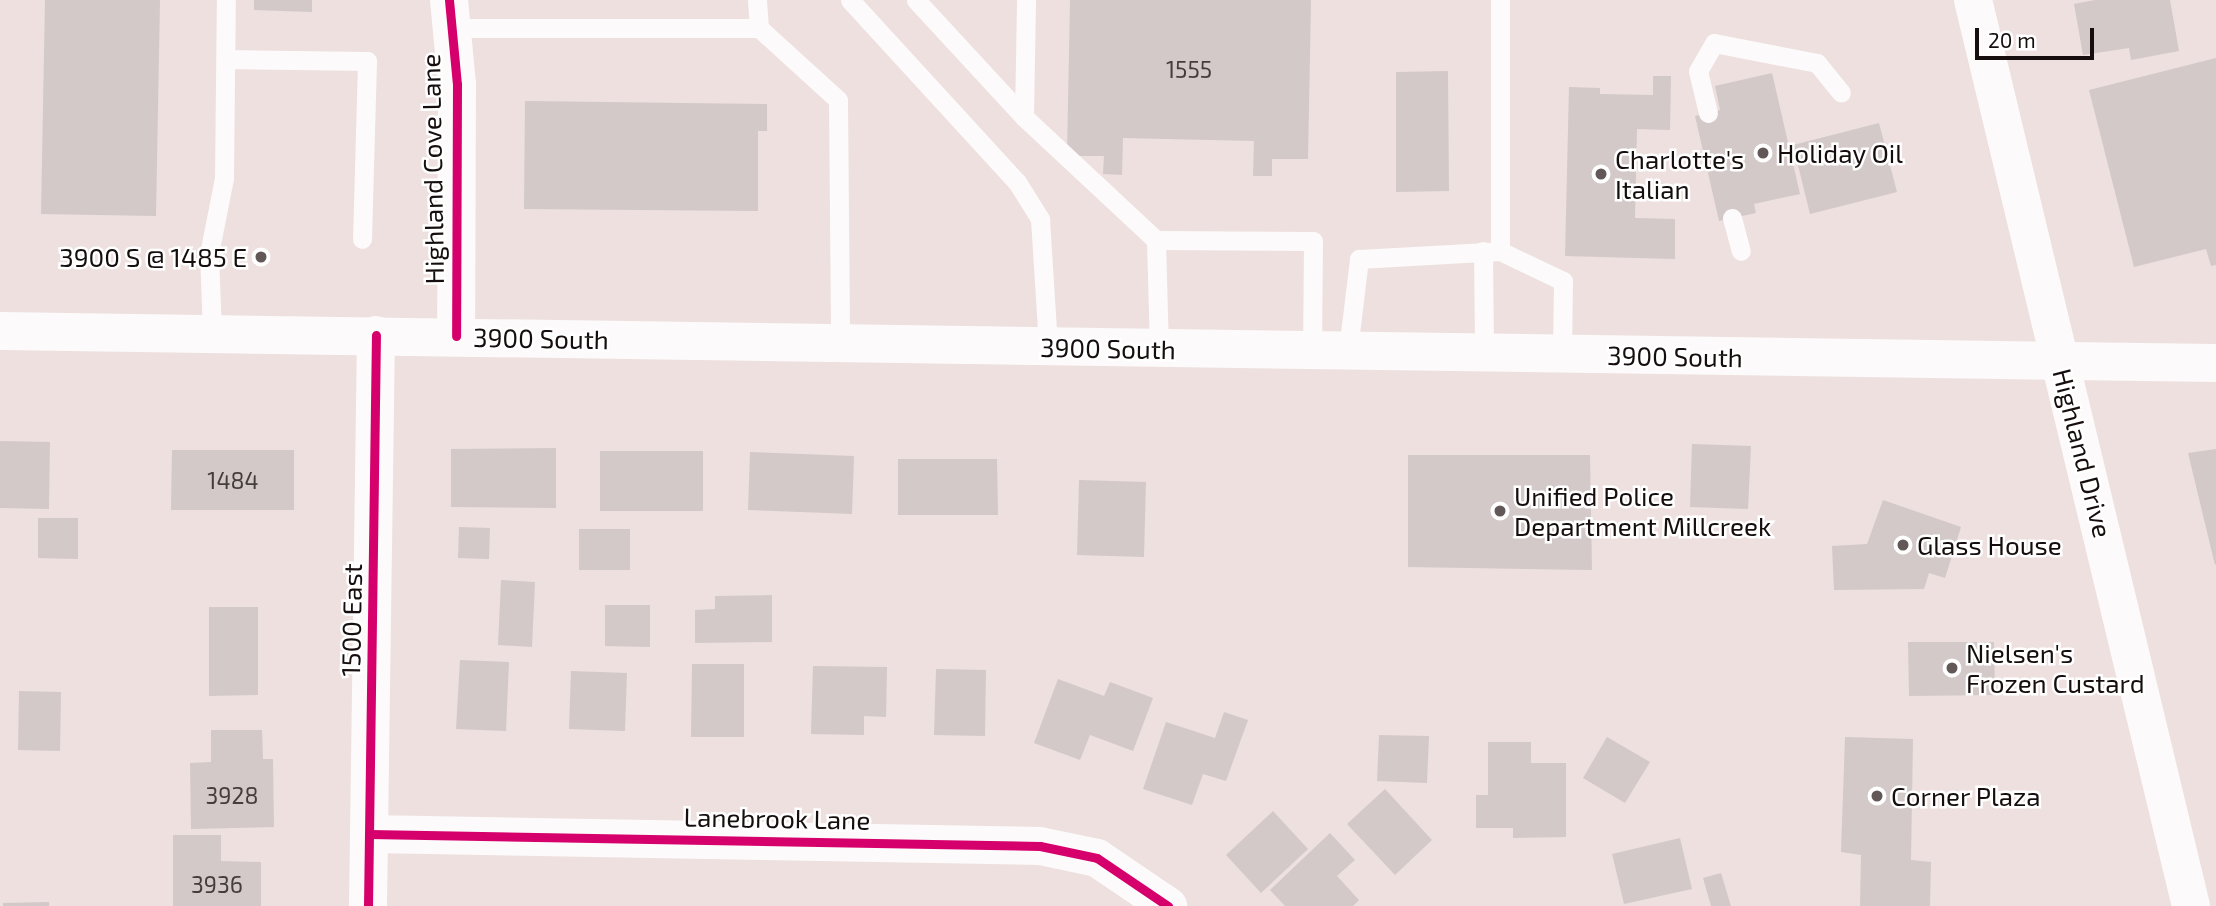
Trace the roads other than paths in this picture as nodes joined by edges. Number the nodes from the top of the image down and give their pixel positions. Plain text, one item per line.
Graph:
1 (226, 0) edge
2 (757, 0) edge
3 (850, 0) edge
4 (916, 0) edge
5 (1026, 0) edge
6 (1500, 0) edge
7 (1973, 0) edge
8 (449, 14) edge
9 (759, 28) junction
10 (226, 59) junction
11 (1841, 93) dead end
12 (1708, 113) dead end
13 (1024, 117) junction
14 (1732, 218) dead end
15 (362, 239) dead end
16 (1156, 240) junction
17 (1492, 251) junction
18 (1741, 251) dead end
19 (0, 331) edge
20 (212, 334) junction
21 (376, 335) junction
22 (456, 336) junction
23 (840, 343) junction
24 (1048, 347) junction
25 (1159, 349) junction
26 (1330, 349) junction
27 (1483, 352) junction
28 (1562, 354) junction
29 (2059, 362) junction
30 (2216, 363) edge
31 (369, 834) junction
32 (368, 906) edge
33 (1168, 906) edge
34 (2191, 906) edge

1 - 10 lane
2 - 9 lane
3 - 24 lane
4 - 13 lane
5 - 13 lane
6 - 17 lane
7 - 29 main road, Highland Drive
8 - 9 lane
8 - 22 main road, Highland Cove Lane
9 - 23 lane
10 - 15 lane
10 - 20 lane
11 - 12 lane
13 - 16 lane
14 - 18 lane
16 - 25 lane
16 - 26 lane
17 - 26 lane
17 - 27 lane
17 - 28 lane
19 - 20 main road, 3900 South
20 - 21 main road, 3900 South
21 - 22 main road, 3900 South
21 - 31 main road, 1500 East
22 - 23 main road, 3900 South
23 - 24 main road, 3900 South
24 - 25 main road, 3900 South
25 - 26 main road, 3900 South
26 - 27 main road, 3900 South
27 - 28 main road, 3900 South
28 - 29 main road, 3900 South
29 - 30 main road, 3900 South
29 - 34 main road, Highland Drive
31 - 32 main road, 1500 East
31 - 33 main road, Lanebrook Lane

